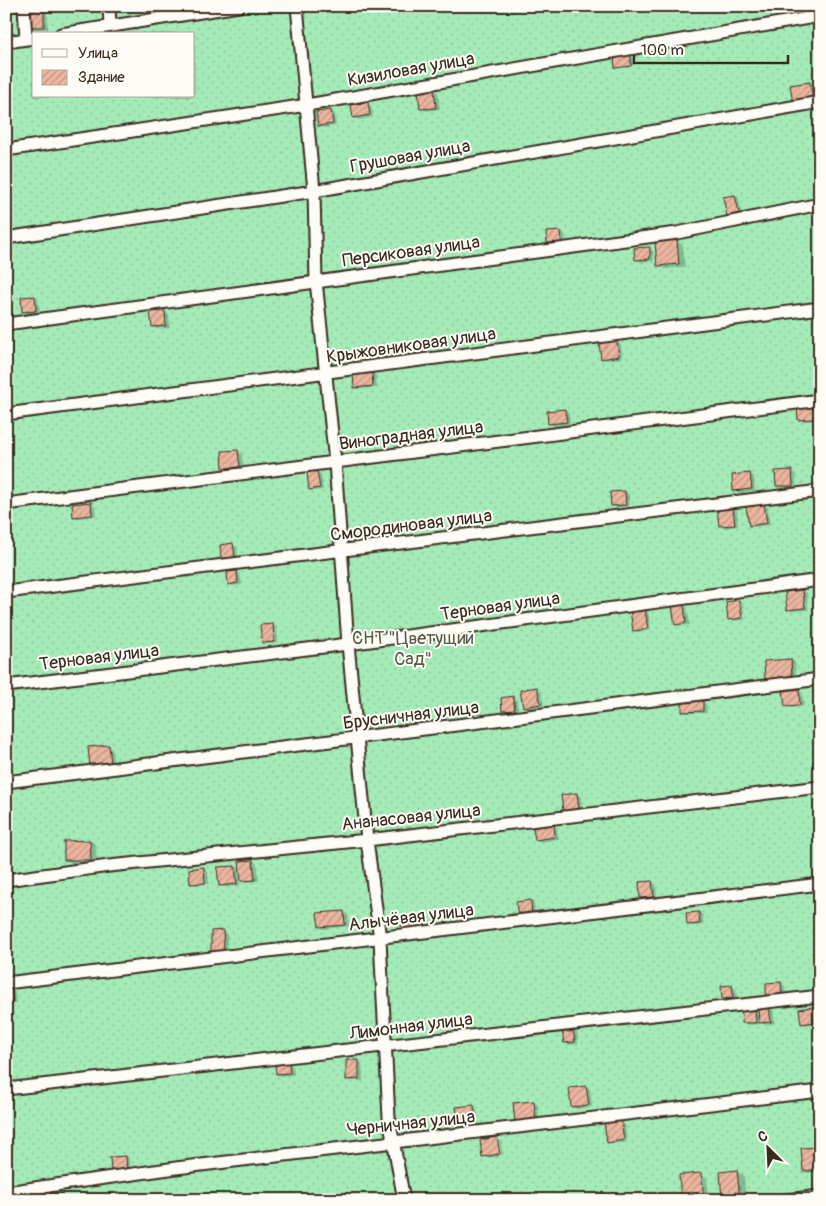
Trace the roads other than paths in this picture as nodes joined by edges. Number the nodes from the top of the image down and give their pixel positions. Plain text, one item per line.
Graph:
1 (24, 6) edge
2 (109, 6) edge
3 (239, 6) edge
4 (297, 6) edge
5 (195, 10) edge
6 (820, 16) edge
7 (110, 26) junction
8 (73, 32) edge
9 (30, 38) edge
10 (6, 42) edge
11 (820, 102) edge
12 (307, 105) junction
13 (6, 150) edge
14 (314, 191) junction
15 (820, 204) edge
16 (6, 238) edge
17 (316, 281) junction
18 (820, 308) edge
19 (6, 324) edge
20 (325, 374) junction
21 (820, 400) edge
22 (6, 414) edge
23 (336, 462) junction
24 (820, 491) edge
25 (6, 504) edge
26 (342, 551) junction
27 (820, 580) edge
28 (6, 592) edge
29 (348, 644) junction
30 (820, 680) edge
31 (6, 686) edge
32 (357, 739) junction
33 (6, 782) edge
34 (820, 787) edge
35 (367, 840) junction
36 (6, 880) edge
37 (820, 884) edge
38 (380, 939) junction
39 (6, 983) edge
40 (820, 996) edge
41 (386, 1046) junction
42 (6, 1089) edge
43 (820, 1091) edge
44 (392, 1142) junction
45 (6, 1192) edge
46 (820, 1196) edge
47 (404, 1200) edge
48 (786, 1200) edge

1 - 9 street
2 - 7 street
3 - 5 street
4 - 12 street
5 - 7 street
6 - 12 street, Кизиловая улица
7 - 8 street
9 - 10 street
11 - 14 street, Грушовая улица
12 - 13 street, Кизиловая улица
12 - 14 street
14 - 16 street, Грушовая улица
14 - 17 street
15 - 17 street, Персиковая улица
17 - 19 street, Персиковая улица
17 - 20 street
18 - 20 street, Крыжовниковая улица
20 - 22 street, Крыжовниковая улица
20 - 23 street
21 - 23 street, Виноградная улица
23 - 25 street, Виноградная улица
23 - 26 street
24 - 26 street, Смородиновая улица
26 - 28 street, Смородиновая улица
26 - 29 street
27 - 29 street, Терновая улица
29 - 31 street, Терновая улица
29 - 32 street
30 - 32 street, Брусничная улица
32 - 33 street, Брусничная улица
32 - 35 street
34 - 35 street, Ананасовая улица
35 - 36 street, Ананасовая улица
35 - 38 street
37 - 38 street, Алычёвая улица
38 - 39 street, Алычёвая улица
38 - 41 street
40 - 41 street, Лимонная улица
41 - 42 street, Лимонная улица
41 - 44 street
43 - 44 street, Черничная улица
44 - 45 street, Черничная улица
44 - 47 street
46 - 48 street

